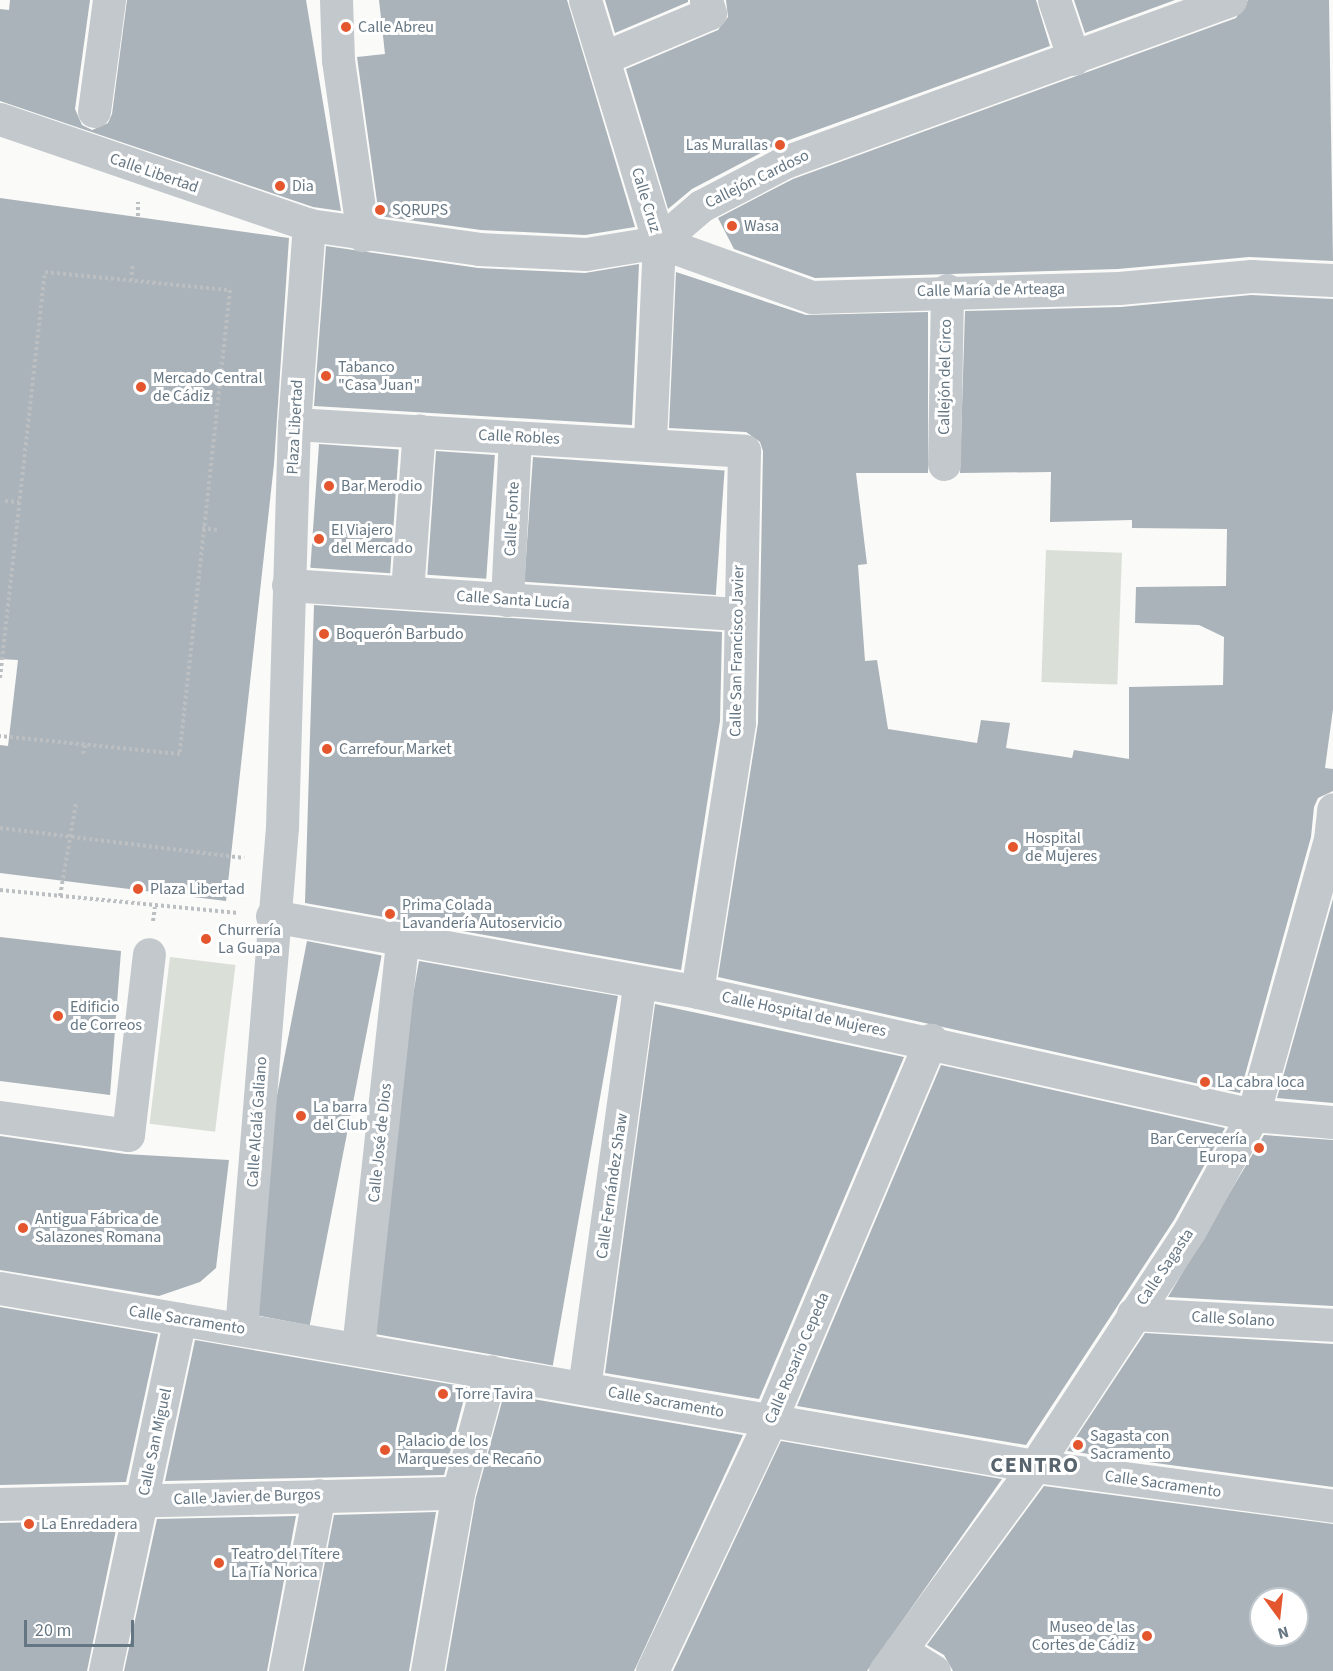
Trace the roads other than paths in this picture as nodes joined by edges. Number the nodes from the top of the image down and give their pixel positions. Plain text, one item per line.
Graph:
1 (109, 0) edge
2 (336, 0) edge
3 (585, 0) edge
4 (706, 0) edge
5 (1054, 0) edge
6 (1230, 0) edge
7 (603, 58) junction
8 (1074, 59) junction
9 (94, 111) dead end
10 (0, 119) edge
11 (309, 225) junction
12 (363, 235) junction
13 (659, 242) junction
14 (1333, 280) edge
15 (947, 290) junction
16 (294, 424) junction
17 (419, 430) junction
18 (515, 438) junction
19 (650, 443) junction
20 (744, 451) joint
21 (944, 464) dead end
22 (288, 585) junction
23 (407, 592) junction
24 (507, 600) junction
25 (737, 614) junction
26 (1332, 830) edge
27 (272, 916) junction
28 (403, 937) junction
29 (149, 954) dead end
30 (639, 985) junction
31 (697, 992) junction
32 (931, 1040) junction
33 (1253, 1115) junction
34 (0, 1117) edge
35 (1333, 1122) edge
36 (0, 1288) edge
37 (1133, 1314) junction
38 (180, 1319) junction
39 (1333, 1325) edge
40 (241, 1329) junction
41 (358, 1348) junction
42 (491, 1371) junction
43 (584, 1388) junction
44 (770, 1421) junction
45 (1035, 1466) junction
46 (458, 1493) junction
47 (319, 1495) junction
48 (143, 1501) junction
49 (0, 1504) edge
50 (1333, 1506) edge
51 (892, 1660) edge
52 (105, 1671) edge
53 (285, 1671) edge
54 (427, 1671) edge
55 (652, 1671) edge
56 (934, 1671) edge

1 - 9 street
2 - 12 street
3 - 7 street, Calle Cruz
4 - 7 street
5 - 8 street
6 - 8 street, Callejón Cardoso
7 - 13 street, Calle Cruz
8 - 13 street, Callejón Cardoso
10 - 11 street, Calle Libertad
11 - 12 street
11 - 16 street, Plaza Libertad
12 - 13 street
13 - 15 street, Calle María de Arteaga
13 - 19 street, Calle Cruz
14 - 15 street, Calle María de Arteaga
15 - 21 street, Callejón del Circo
16 - 17 street, Calle Robles
16 - 22 street, Plaza Libertad
17 - 18 street, Calle Robles
17 - 23 street
18 - 19 street, Calle Robles
18 - 24 street, Calle Fonte
19 - 20 street, Calle Robles
20 - 25 street, Calle San Francisco Javier
22 - 23 street, Calle Santa Lucía
22 - 27 street, Plaza Libertad
23 - 24 street, Calle Santa Lucía
24 - 25 street, Calle Santa Lucía
25 - 31 street, Calle San Francisco Javier
26 - 33 street, Calle Sagasta
27 - 28 street, Calle Hospital de Mujeres
27 - 40 street, Calle Alcalá Galiano
28 - 30 street, Calle Hospital de Mujeres
28 - 41 street, Calle José de Dios
29 - 34 street
30 - 31 street, Calle Hospital de Mujeres
30 - 43 street, Calle Fernández Shaw
31 - 32 street, Calle Hospital de Mujeres
32 - 33 street, Calle Hospital de Mujeres
32 - 44 street, Calle Rosario Cepeda
33 - 35 street, Calle Hospital de Mujeres
33 - 37 street, Calle Sagasta
36 - 38 street, Calle Sacramento
37 - 39 street, Calle Solano
37 - 45 street, Calle Sagasta
38 - 40 street, Calle Sacramento
38 - 48 street, Calle San Miguel
40 - 41 street, Calle Sacramento
41 - 42 street, Calle Sacramento
42 - 43 street, Calle Sacramento
42 - 46 street
43 - 44 street, Calle Sacramento
44 - 45 street, Calle Sacramento
44 - 55 street, Calle Rosario Cepeda
45 - 50 street, Calle Sacramento
45 - 51 street, Calle Sagasta
46 - 47 street, Calle Javier de Burgos
46 - 54 street
47 - 48 street, Calle Javier de Burgos
47 - 53 street
48 - 49 street, Calle Javier de Burgos
48 - 52 street, Calle San Miguel
51 - 56 street

